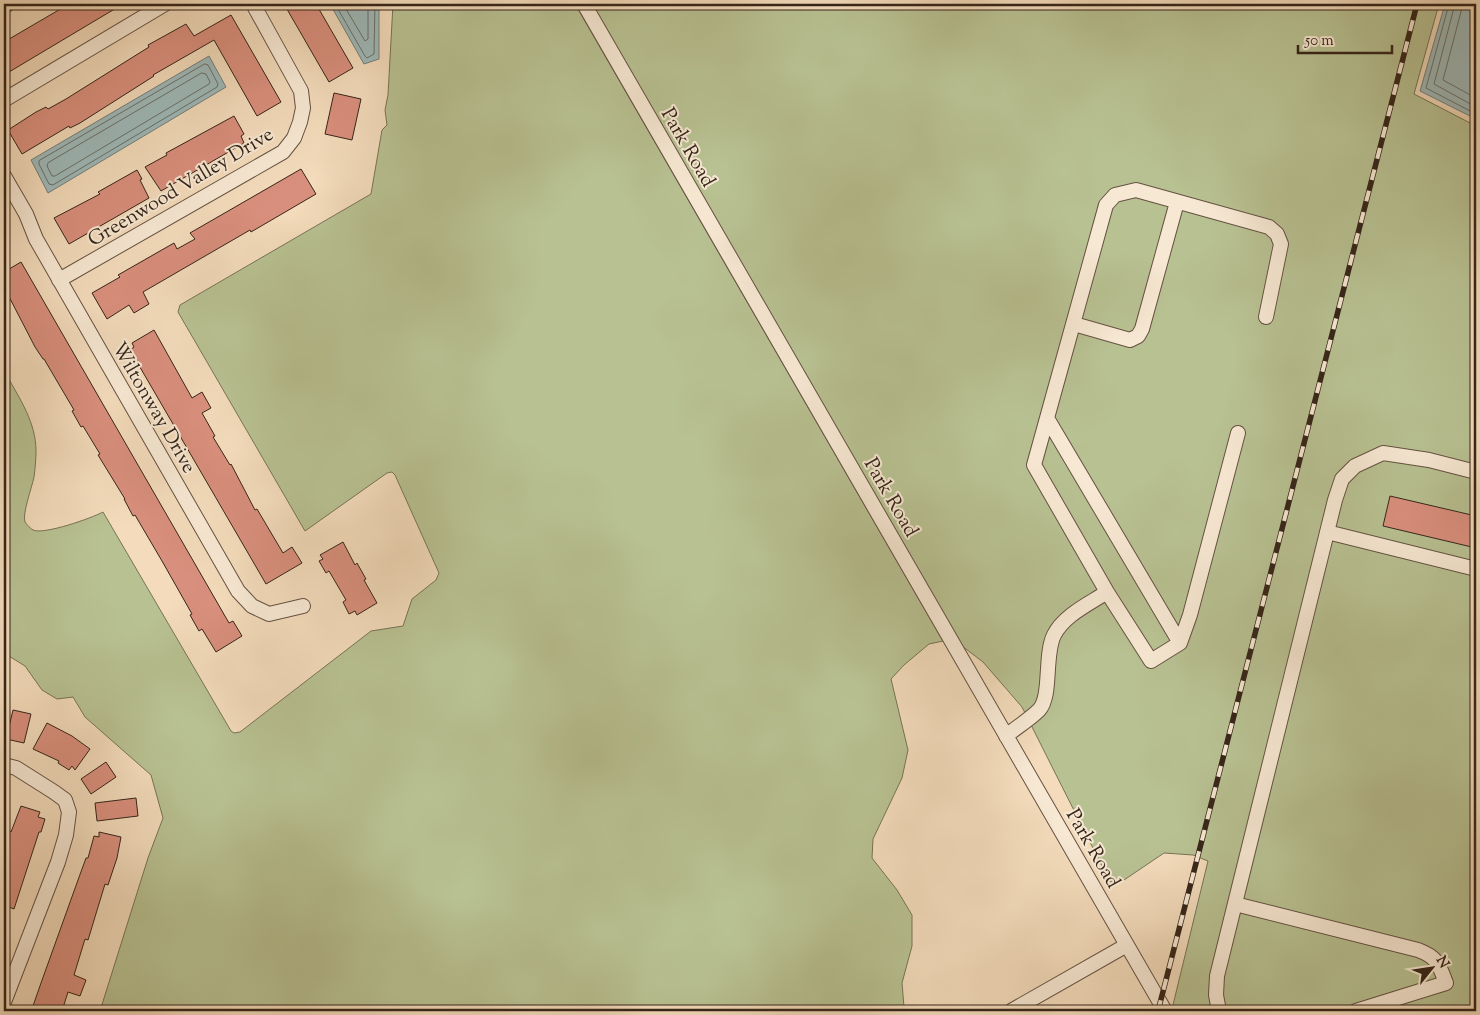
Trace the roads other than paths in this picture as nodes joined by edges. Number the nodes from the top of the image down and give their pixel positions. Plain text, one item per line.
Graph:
1 (8, 4) edge
2 (165, 4) edge
3 (253, 4) edge
4 (584, 4) edge
5 (4, 6) edge
6 (4, 100) edge
7 (4, 176) edge
8 (1177, 202) junction
9 (59, 280) junction
10 (1266, 317) dead end
11 (1074, 324) junction
12 (1047, 418) junction
13 (1238, 433) dead end
14 (1476, 472) edge
15 (1327, 532) junction
16 (1476, 569) edge
17 (1107, 592) junction
18 (303, 606) dead end
19 (1180, 643) junction
20 (1006, 736) junction
21 (4, 764) edge
22 (1235, 904) junction
23 (1127, 945) junction
24 (4, 1002) edge
25 (1011, 1011) edge
26 (1165, 1011) edge
27 (1220, 1011) edge
28 (1356, 1011) edge

1 - 5 street
2 - 6 street
3 - 9 street, Greenwood Valley Drive
4 - 20 street, Park Road
7 - 9 street, Wiltonway Drive
8 - 10 street
8 - 11 street
8 - 11 street
9 - 18 street, Wiltonway Drive
11 - 12 street
12 - 17 street
12 - 19 street
13 - 19 street
14 - 15 street
15 - 16 street
15 - 22 street
17 - 19 street
17 - 20 street
20 - 23 street, Park Road
21 - 24 street
22 - 27 street
22 - 28 street
23 - 25 street
23 - 26 street, Park Road

